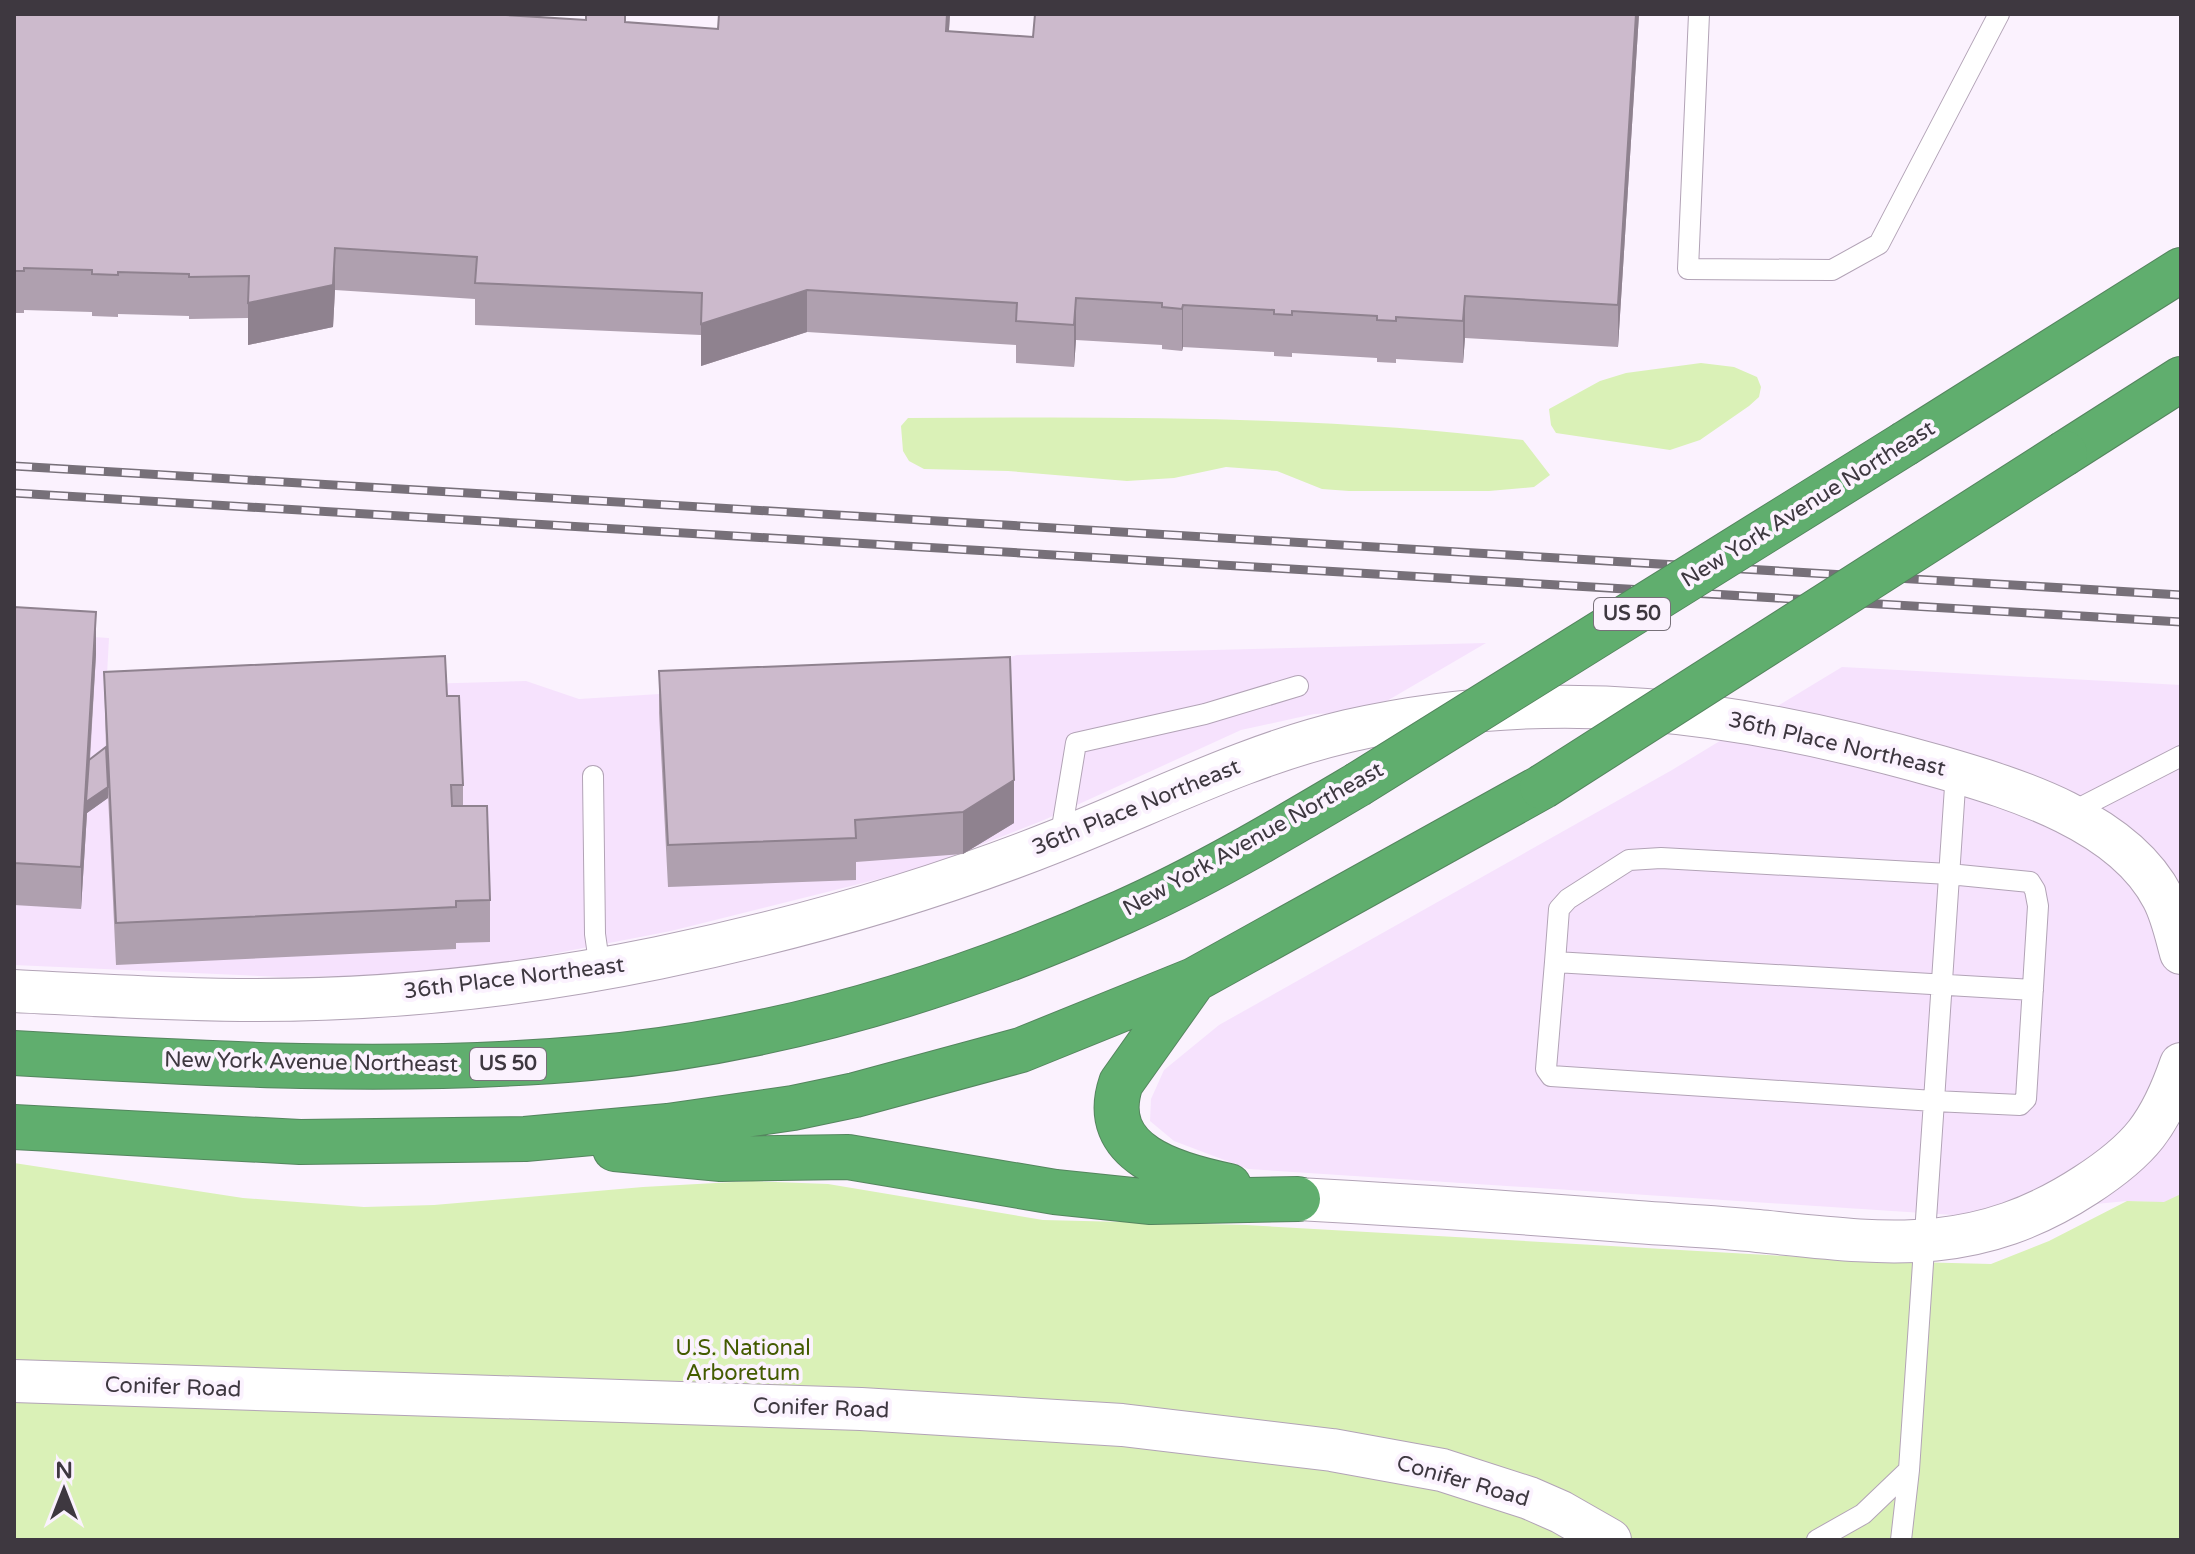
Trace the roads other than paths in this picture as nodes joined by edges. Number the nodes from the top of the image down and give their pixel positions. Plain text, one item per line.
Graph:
1 (1699, 14) edge
2 (1999, 14) edge
3 (2181, 270) edge
4 (2181, 379) edge
5 (1298, 686) dead end
6 (2181, 756) edge
7 (1956, 772) junction
8 (593, 776) dead end
9 (2068, 814) junction
10 (1060, 840) junction
11 (1949, 874) junction
12 (2181, 953) edge
13 (1555, 962) junction
14 (600, 969) junction
15 (1194, 980) junction
16 (1942, 984) junction
17 (2033, 990) junction
18 (14, 991) edge
19 (14, 1053) edge
20 (2181, 1064) edge
21 (1934, 1101) junction
22 (14, 1127) edge
23 (525, 1139) junction
24 (1298, 1199) junction
25 (1924, 1242) junction
26 (14, 1381) edge
27 (1909, 1470) junction
28 (1610, 1540) edge
29 (1817, 1540) edge
30 (1901, 1540) edge

1 - 2 lane
3 - 19 highway, New York Avenue Northeast / US 50, bridge
4 - 15 highway, bridge
5 - 10 lane
6 - 9 lane
7 - 9 street, 36th Place Northeast
7 - 10 street, 36th Place Northeast
7 - 11 lane
8 - 14 lane
9 - 12 street, 36th Place Northeast
10 - 14 street, 36th Place Northeast
11 - 13 lane
11 - 16 lane
11 - 17 lane
13 - 16 lane
13 - 21 lane
14 - 18 street, 36th Place Northeast
15 - 23 highway
15 - 24 highway
16 - 17 lane
16 - 21 lane
17 - 21 lane
20 - 25 street
21 - 25 lane
22 - 23 highway
23 - 24 highway
24 - 25 street
25 - 27 lane
26 - 28 street, Conifer Road
27 - 29 lane
27 - 30 lane

